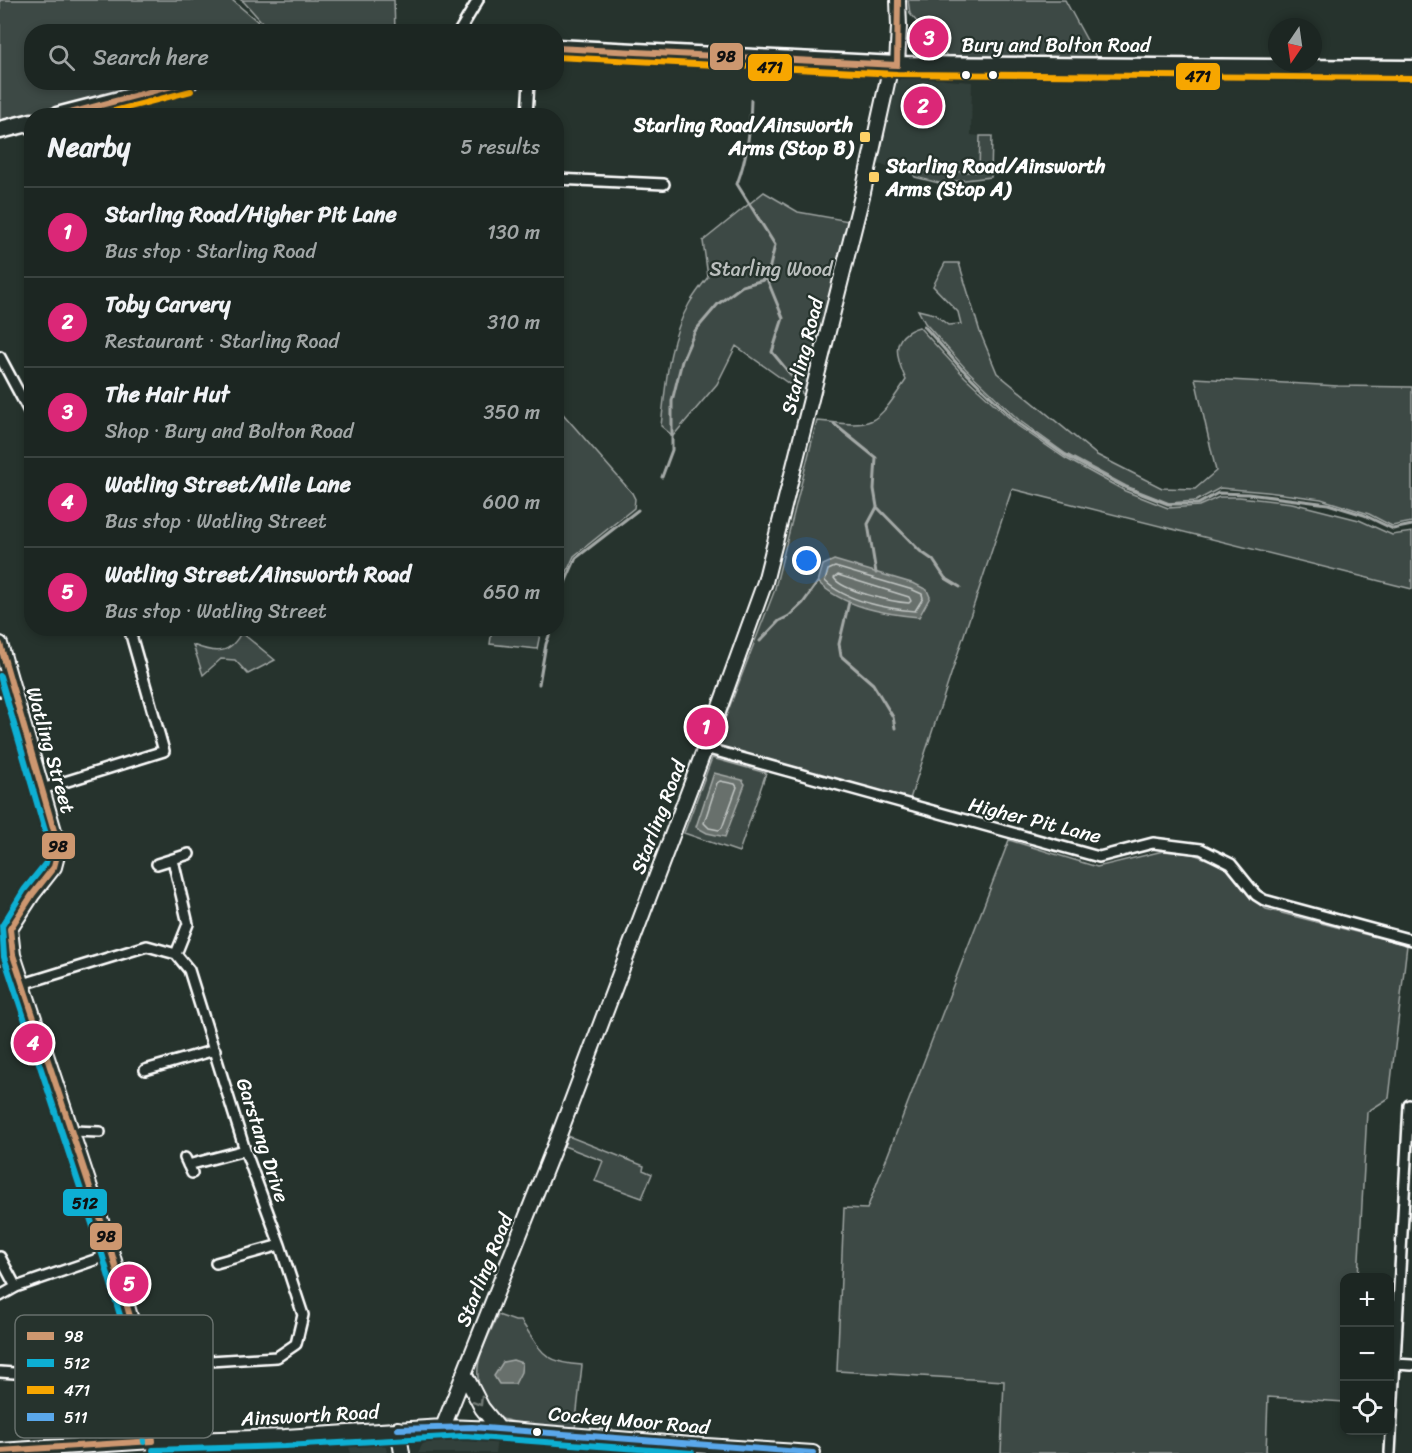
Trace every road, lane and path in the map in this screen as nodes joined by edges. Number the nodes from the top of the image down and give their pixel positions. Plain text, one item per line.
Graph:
1 (478, 0) edge
2 (898, 0) edge
3 (463, 24) edge
4 (564, 48) edge
5 (894, 65) junction
6 (1412, 69) edge
7 (158, 90) edge
8 (529, 90) edge
9 (88, 108) edge
10 (527, 108) edge
11 (24, 124) edge
12 (0, 130) edge
13 (564, 179) edge
14 (664, 184) dead end
15 (0, 357) edge
16 (24, 402) edge
17 (131, 636) edge
18 (0, 645) edge
19 (6, 689) edge
20 (705, 748) junction
21 (42, 789) junction
22 (189, 854) dead end
23 (173, 860) junction
24 (157, 864) dead end
25 (1412, 940) edge
26 (176, 954) junction
27 (6, 957) edge
28 (23, 984) junction
29 (215, 1050) junction
30 (145, 1070) dead end
31 (1409, 1105) dead end
32 (72, 1131) junction
33 (100, 1132) dead end
34 (245, 1150) junction
35 (188, 1165) dead end
36 (1410, 1169) edge
37 (280, 1245) junction
38 (112, 1254) junction
39 (0, 1257) edge
40 (1401, 1260) junction
41 (1412, 1260) edge
42 (216, 1262) dead end
43 (16, 1287) junction
44 (0, 1296) edge
45 (130, 1315) edge
46 (213, 1361) edge
47 (1395, 1364) junction
48 (1412, 1365) edge
49 (0, 1372) edge
50 (15, 1373) edge
51 (464, 1373) junction
52 (443, 1427) junction
53 (398, 1429) junction
54 (499, 1429) junction
55 (153, 1438) edge
56 (153, 1441) junction
57 (0, 1451) edge
58 (402, 1453) edge
59 (813, 1453) edge
60 (1390, 1453) edge

1 - 3 street
2 - 5 main road, Starling Road
4 - 5 highway, Bury and Bolton Road
5 - 6 highway, Bury and Bolton Road
5 - 20 main road, Starling Road
7 - 9 highway
8 - 10 street
11 - 12 highway
13 - 14 street
15 - 16 street
17 - 21 street
18 - 19 main road, Watling Street
19 - 21 main road, Watling Street
20 - 25 street, Higher Pit Lane
20 - 51 main road, Starling Road
21 - 27 main road, Watling Street
22 - 23 street
23 - 24 street
23 - 26 street
26 - 28 street
26 - 29 street, Garstang Drive
27 - 28 main road, Watling Street
28 - 32 main road, Watling Street
29 - 30 street
29 - 34 street, Garstang Drive
31 - 36 street
32 - 33 street
32 - 38 main road, Watling Street
34 - 35 street
34 - 37 street, Garstang Drive
36 - 40 street
37 - 42 street
37 - 46 street, Garstang Drive
38 - 43 street
38 - 45 main road, Watling Street
39 - 43 street
40 - 41 street
40 - 47 street
43 - 44 street
47 - 48 street
47 - 60 street
49 - 50 street
51 - 52 main road, Starling Road
51 -> 54 main road
52 - 53 main road, Ainsworth Road
52 - 54 main road, Cockey Moor Road
53 - 56 main road, Ainsworth Road
53 - 58 main road
54 - 59 main road, Cockey Moor Road
55 - 56 main road, Watling Street
56 - 57 main road, Ainsworth Road

